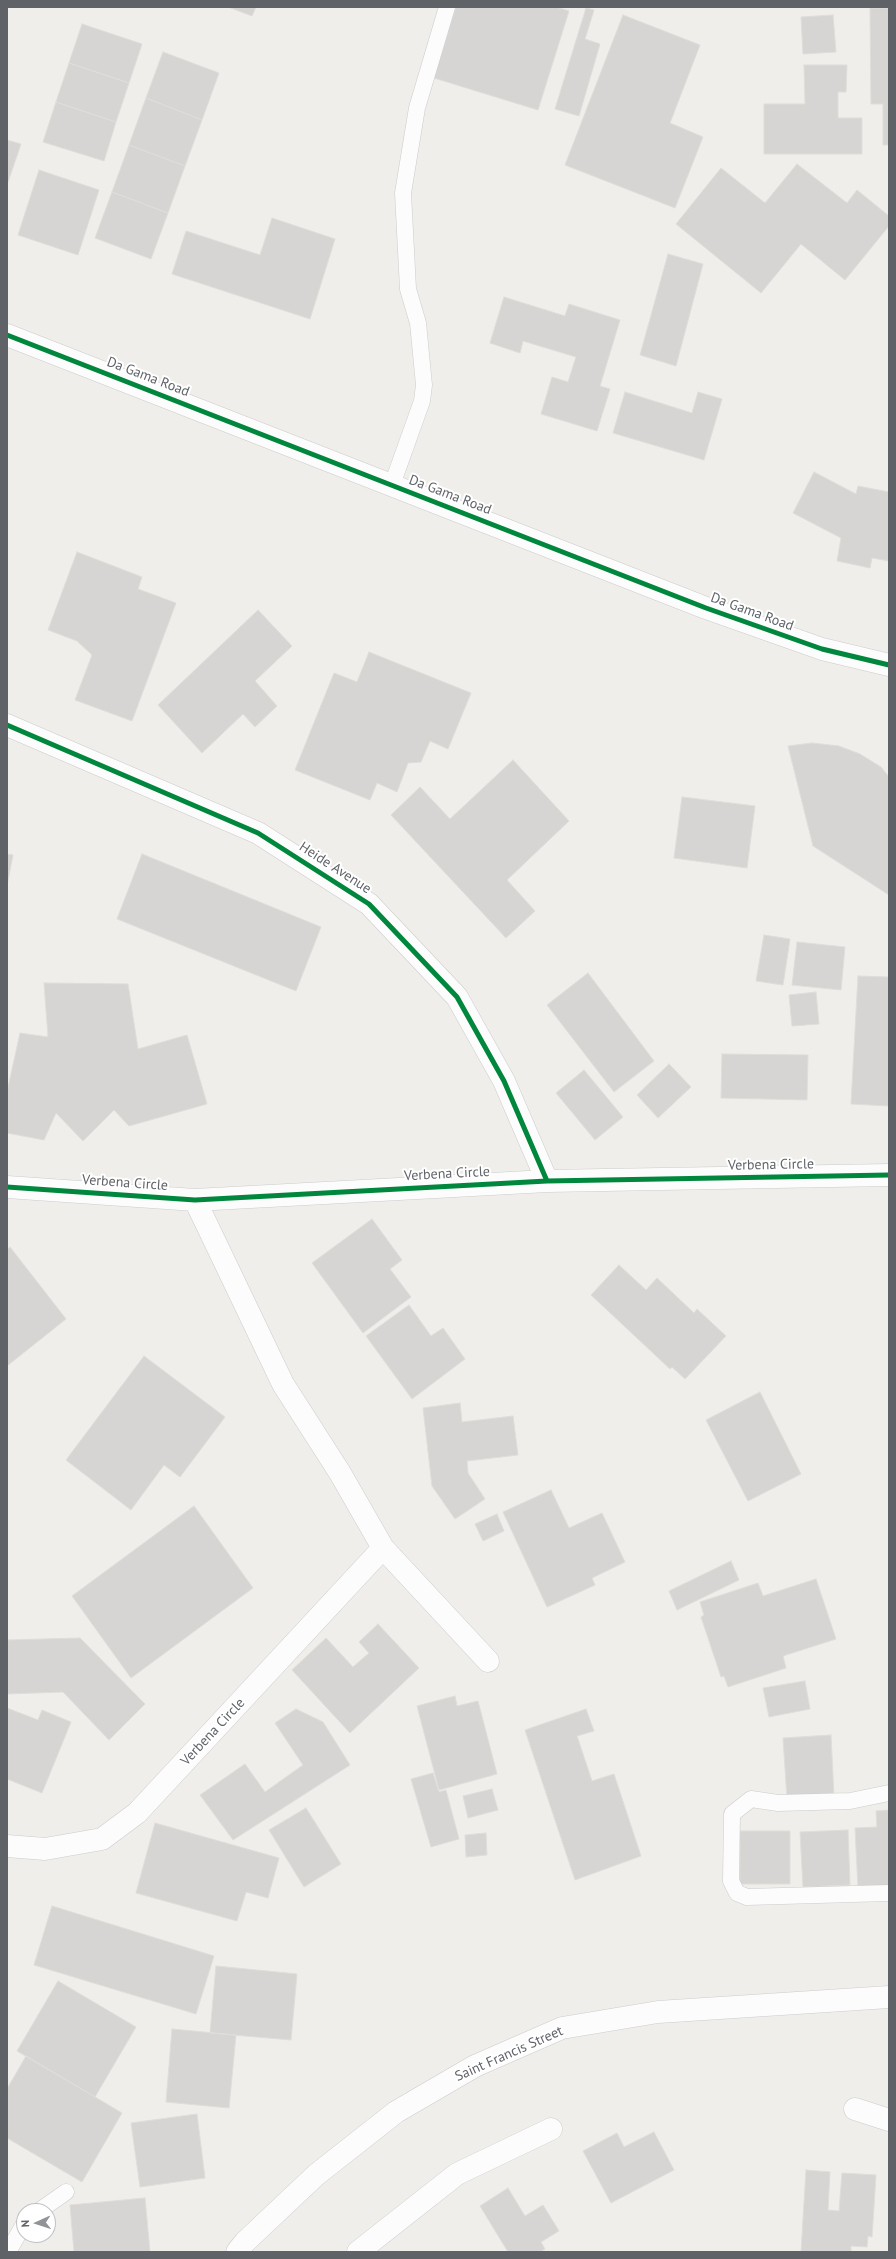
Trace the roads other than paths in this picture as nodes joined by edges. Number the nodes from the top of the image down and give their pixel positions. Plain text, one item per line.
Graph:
1 (448, 7) edge
2 (7, 335) edge
3 (392, 485) junction
4 (889, 665) edge
5 (7, 725) edge
6 (889, 1175) edge
7 (547, 1181) junction
8 (7, 1186) edge
9 (195, 1200) junction
10 (383, 1548) junction
11 (488, 1661) dead end
12 (889, 1793) edge
13 (7, 1846) edge
14 (889, 1894) edge
15 (889, 1997) edge
16 (855, 2109) dead end
17 (889, 2120) edge
18 (551, 2129) dead end
19 (66, 2192) dead end
20 (51, 2203) edge
21 (16, 2238) edge
22 (8, 2252) edge
23 (237, 2252) edge
24 (358, 2252) edge

1 - 3 lane
2 - 3 street, Da Gama Road
3 - 4 street, Da Gama Road
5 - 7 street, Heide Avenue
6 - 7 street, Verbena Circle
7 - 9 street, Verbena Circle
8 - 9 street, Verbena Circle
9 - 10 street
10 - 11 street
10 - 13 street, Verbena Circle
12 - 14 lane
15 - 23 street, Saint Francis Street
16 - 17 street
18 - 24 street
19 - 20 lane
21 - 22 lane

